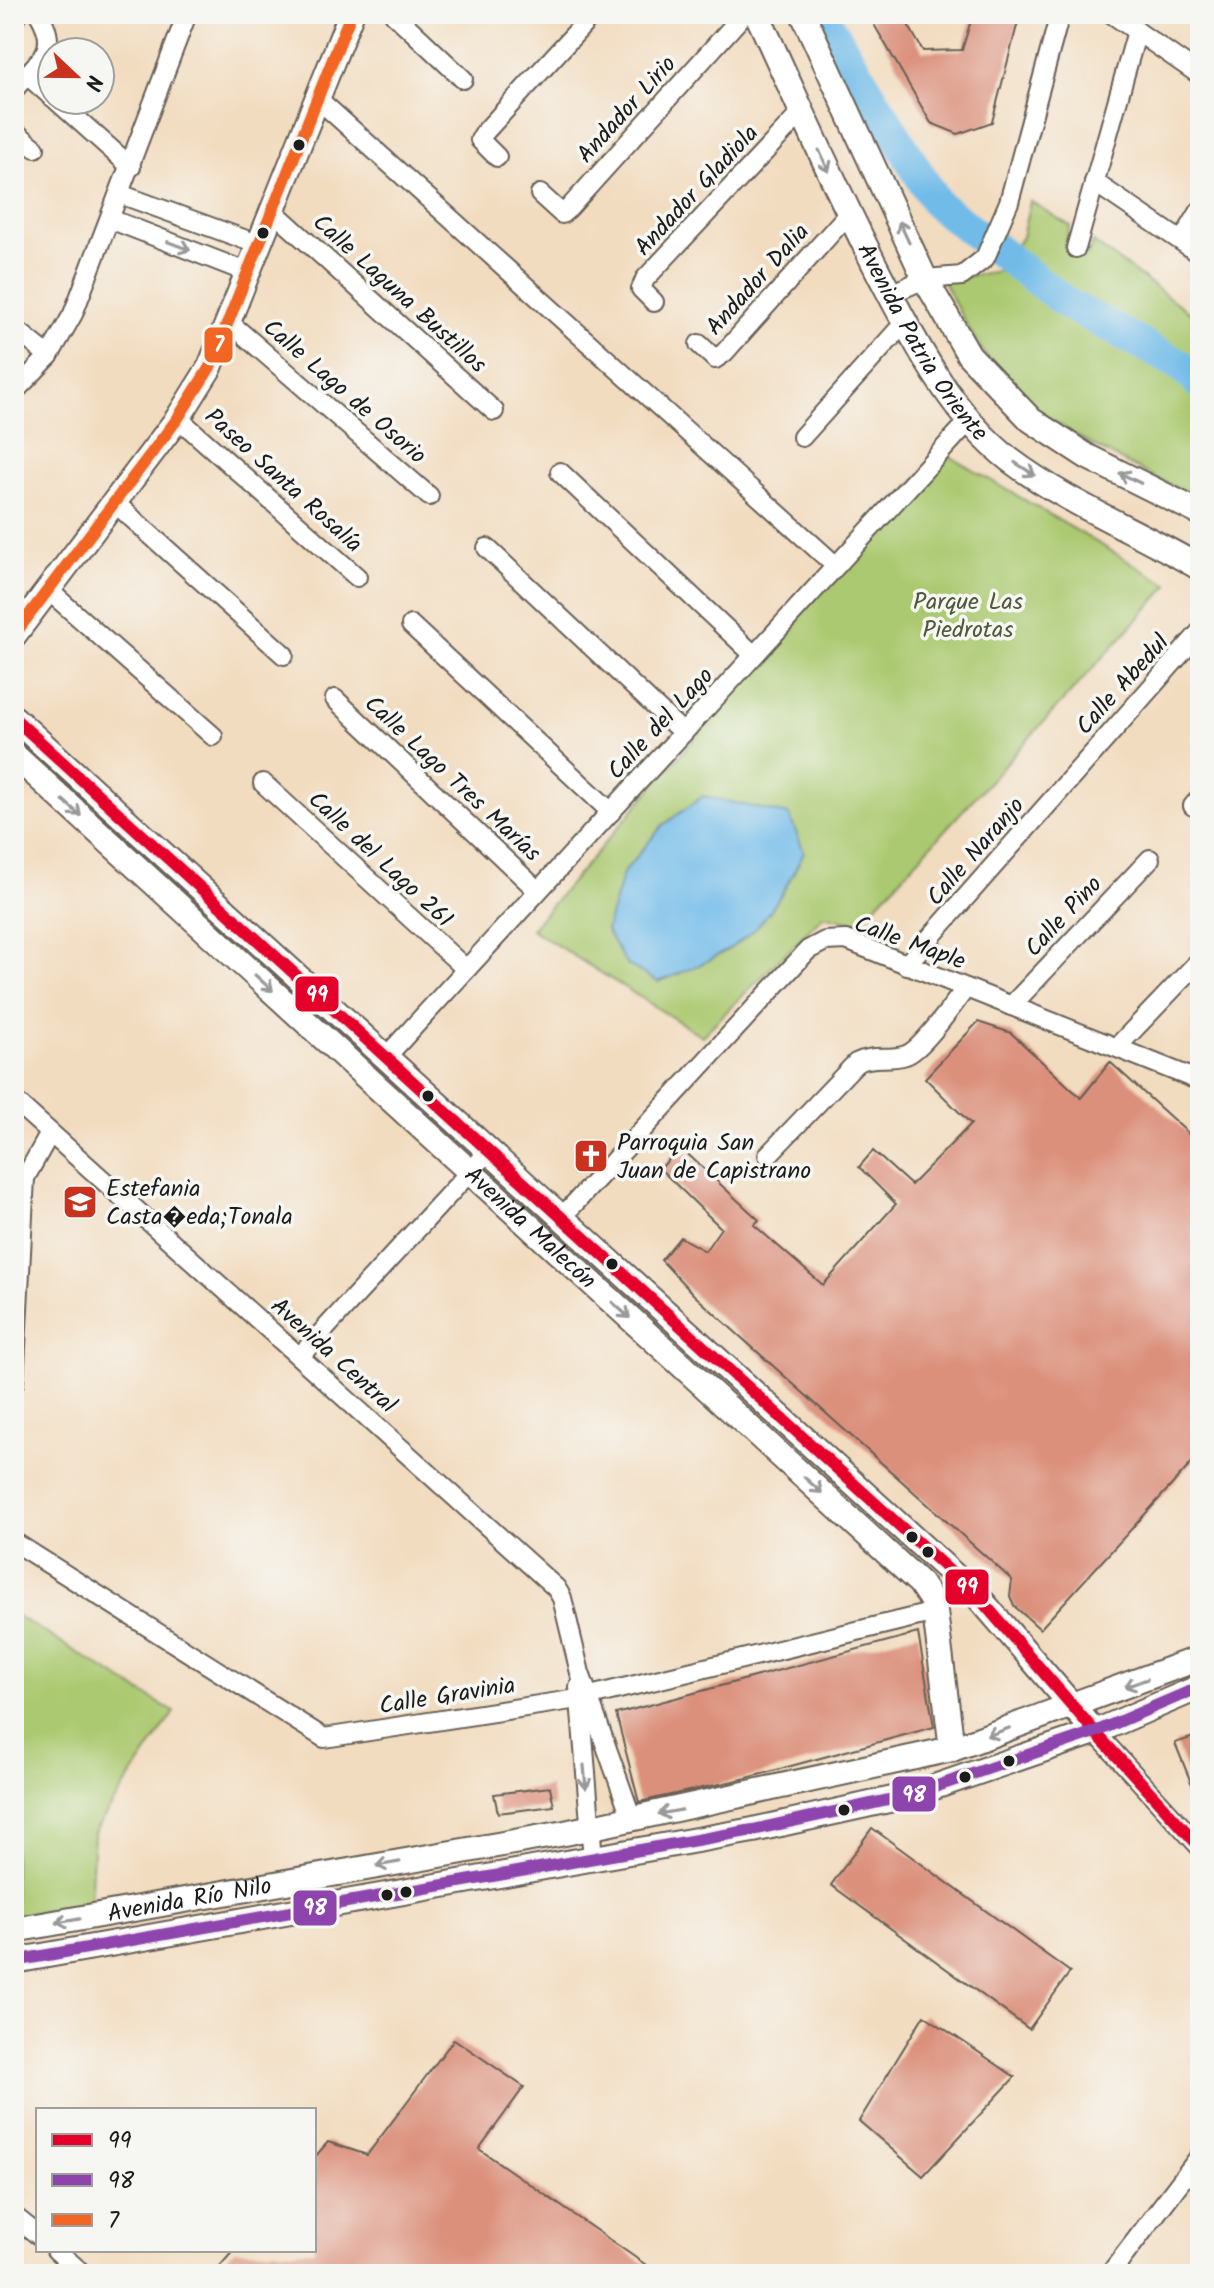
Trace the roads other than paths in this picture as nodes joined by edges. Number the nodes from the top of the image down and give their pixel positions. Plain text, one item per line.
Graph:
1 (18, 14) edge
2 (39, 14) edge
3 (187, 14) edge
4 (351, 14) edge
5 (394, 14) edge
6 (593, 14) edge
7 (744, 14) edge
8 (757, 14) edge
9 (803, 14) edge
10 (1060, 14) edge
11 (1112, 14) edge
12 (14, 19) edge
13 (1137, 31) junction
14 (26, 74) junction
15 (1200, 75) edge
16 (463, 79) dead end
17 (36, 83) edge
18 (14, 90) edge
19 (318, 99) junction
20 (802, 112) junction
21 (74, 116) edge
22 (14, 131) edge
23 (35, 148) dead end
24 (497, 157) dead end
25 (131, 167) junction
26 (1094, 182) junction
27 (120, 194) junction
28 (540, 194) dead end
29 (273, 211) junction
30 (1200, 211) edge
31 (848, 214) junction
32 (110, 219) junction
33 (1182, 241) junction
34 (260, 245) junction
35 (1076, 248) dead end
36 (1200, 254) edge
37 (249, 273) junction
38 (925, 279) junction
39 (890, 294) junction
40 (654, 302) dead end
41 (905, 322) junction
42 (230, 323) junction
43 (14, 328) edge
44 (699, 344) dead end
45 (49, 356) junction
46 (14, 392) edge
47 (494, 411) dead end
48 (178, 418) junction
49 (969, 421) junction
50 (802, 437) dead end
51 (560, 472) dead end
52 (429, 496) dead end
53 (114, 502) junction
54 (1200, 513) edge
55 (487, 548) dead end
56 (836, 566) junction
57 (1200, 568) edge
58 (357, 577) dead end
59 (47, 589) junction
60 (411, 625) dead end
61 (1200, 632) edge
62 (14, 635) edge
63 (284, 655) dead end
64 (754, 655) junction
65 (335, 699) dead end
66 (14, 718) edge
67 (683, 733) junction
68 (213, 736) dead end
69 (14, 755) edge
70 (1079, 768) joint
71 (263, 783) dead end
72 (611, 812) junction
73 (1150, 859) dead end
74 (538, 891) junction
75 (1200, 960) edge
76 (906, 965) junction
77 (466, 969) junction
78 (966, 988) junction
79 (1011, 1006) junction
80 (1117, 1047) junction
81 (386, 1057) junction
82 (1200, 1081) edge
83 (14, 1100) edge
84 (50, 1133) junction
85 (489, 1151) junction
86 (768, 1155) dead end
87 (470, 1171) junction
88 (19, 1189) edge
89 (562, 1217) junction
90 (16, 1295) edge
91 (300, 1356) junction
92 (14, 1383) edge
93 (14, 1542) edge
94 (935, 1612) junction
95 (1200, 1658) edge
96 (1200, 1687) edge
97 (584, 1698) junction
98 (1071, 1705) junction
99 (1095, 1732) junction
100 (952, 1749) junction
101 (707, 1805) junction
102 (632, 1819) junction
103 (590, 1827) junction
104 (713, 1837) junction
105 (1200, 1847) edge
106 (465, 1850) junction
107 (593, 1859) junction
108 (465, 1882) junction
109 (14, 1930) edge
110 (14, 1961) edge
111 (1200, 2156) edge
112 (14, 2216) edge
113 (36, 2233) edge
114 (58, 2252) edge
115 (83, 2274) edge
116 (1110, 2274) edge

1 - 12 street
2 - 14 street
3 - 25 street
4 - 19 street
5 - 16 street
6 - 24 street
7 - 28 street, Andador Lirio
8 - 20 street, Avenida Patria Oriente
38 -> 9 street, Avenida Patria Oriente
10 - 38 street
11 - 13 street
13 - 15 street
13 - 26 street
14 - 17 street
14 - 18 street
19 - 29 street
19 - 56 street
20 -> 31 street, Avenida Patria Oriente
20 - 40 street, Andador Gladiola
21 - 25 street
22 - 23 street
25 - 27 street
26 - 33 street
26 - 35 street
27 - 32 street
27 - 34 street
29 - 34 street
29 - 47 street, Calle Laguna Bustillos
30 - 33 street
31 - 39 street, Avenida Patria Oriente
31 - 44 street, Andador Dalia
32 -> 37 street
32 - 45 street
33 - 36 street
34 - 37 street
37 - 42 street
38 - 39 street
54 -> 38 street, Avenida Patria Oriente
39 - 41 street, Avenida Patria Oriente
41 - 49 street, Avenida Patria Oriente
41 - 50 street
42 - 48 street
42 - 52 street, Calle Lago de Osorio
43 - 45 street
45 - 46 street
48 - 53 street
48 - 58 street, Paseo Santa Rosalía
49 - 56 street, Calle del Lago
49 -> 57 street, Avenida Patria Oriente
51 - 64 street
53 - 59 street
53 - 63 street
55 - 67 street
56 - 64 street, Calle del Lago
59 - 62 street
59 - 68 street
60 - 72 street
61 - 70 street, Calle Abedul
64 - 67 street, Calle del Lago
65 - 74 street, Calle Lago Tres Marías
66 - 81 street, Avenida Malecón
67 - 72 street, Calle del Lago
69 -> 87 street, Avenida Malecón
70 - 76 street, Calle Naranjo
71 - 77 street, Calle del Lago 261
72 - 74 street, Calle del Lago
73 - 79 street, Calle Pino
74 - 77 street, Calle del Lago
75 - 80 street
76 - 78 street, Calle Maple
76 - 89 street, Calle Maple
77 - 81 street, Calle del Lago
78 - 79 street, Calle Maple
78 - 86 street
79 - 80 street, Calle Maple
80 - 82 street, Calle Maple
81 - 85 street, Avenida Malecón
83 - 84 street, Avenida Central
84 - 88 street
84 - 91 street, Avenida Central
85 - 87 street
85 - 89 street, Avenida Malecón
87 - 91 street
87 -> 94 street, Avenida Malecón
88 - 90 street
89 - 98 street, Avenida Malecón
90 - 92 street
91 - 97 street, Avenida Central
93 - 97 street, Calle Gravinia
94 - 97 street, Calle Gravinia
94 - 100 street, Avenida Malecón
95 -> 98 street, Avenida Río Nilo
96 - 99 street, Avenida Río Nilo
97 - 102 street, Avenida Central
97 -> 103 street, Avenida Central
98 - 99 street, Avenida Malecón
98 -> 100 street, Avenida Río Nilo
99 - 104 street, Avenida Río Nilo
99 - 105 street, Avenida Malecón
100 - 101 street, Avenida Río Nilo
101 -> 102 street, Avenida Río Nilo
101 - 104 street
102 - 103 street, Avenida Río Nilo
103 - 106 street, Avenida Río Nilo
103 - 107 street, Avenida Central
104 - 107 street, Avenida Río Nilo
106 - 108 street
106 -> 109 street, Avenida Río Nilo
107 - 108 street, Avenida Río Nilo
108 - 110 street, Avenida Río Nilo
111 - 116 street
112 - 113 street
114 - 115 street

